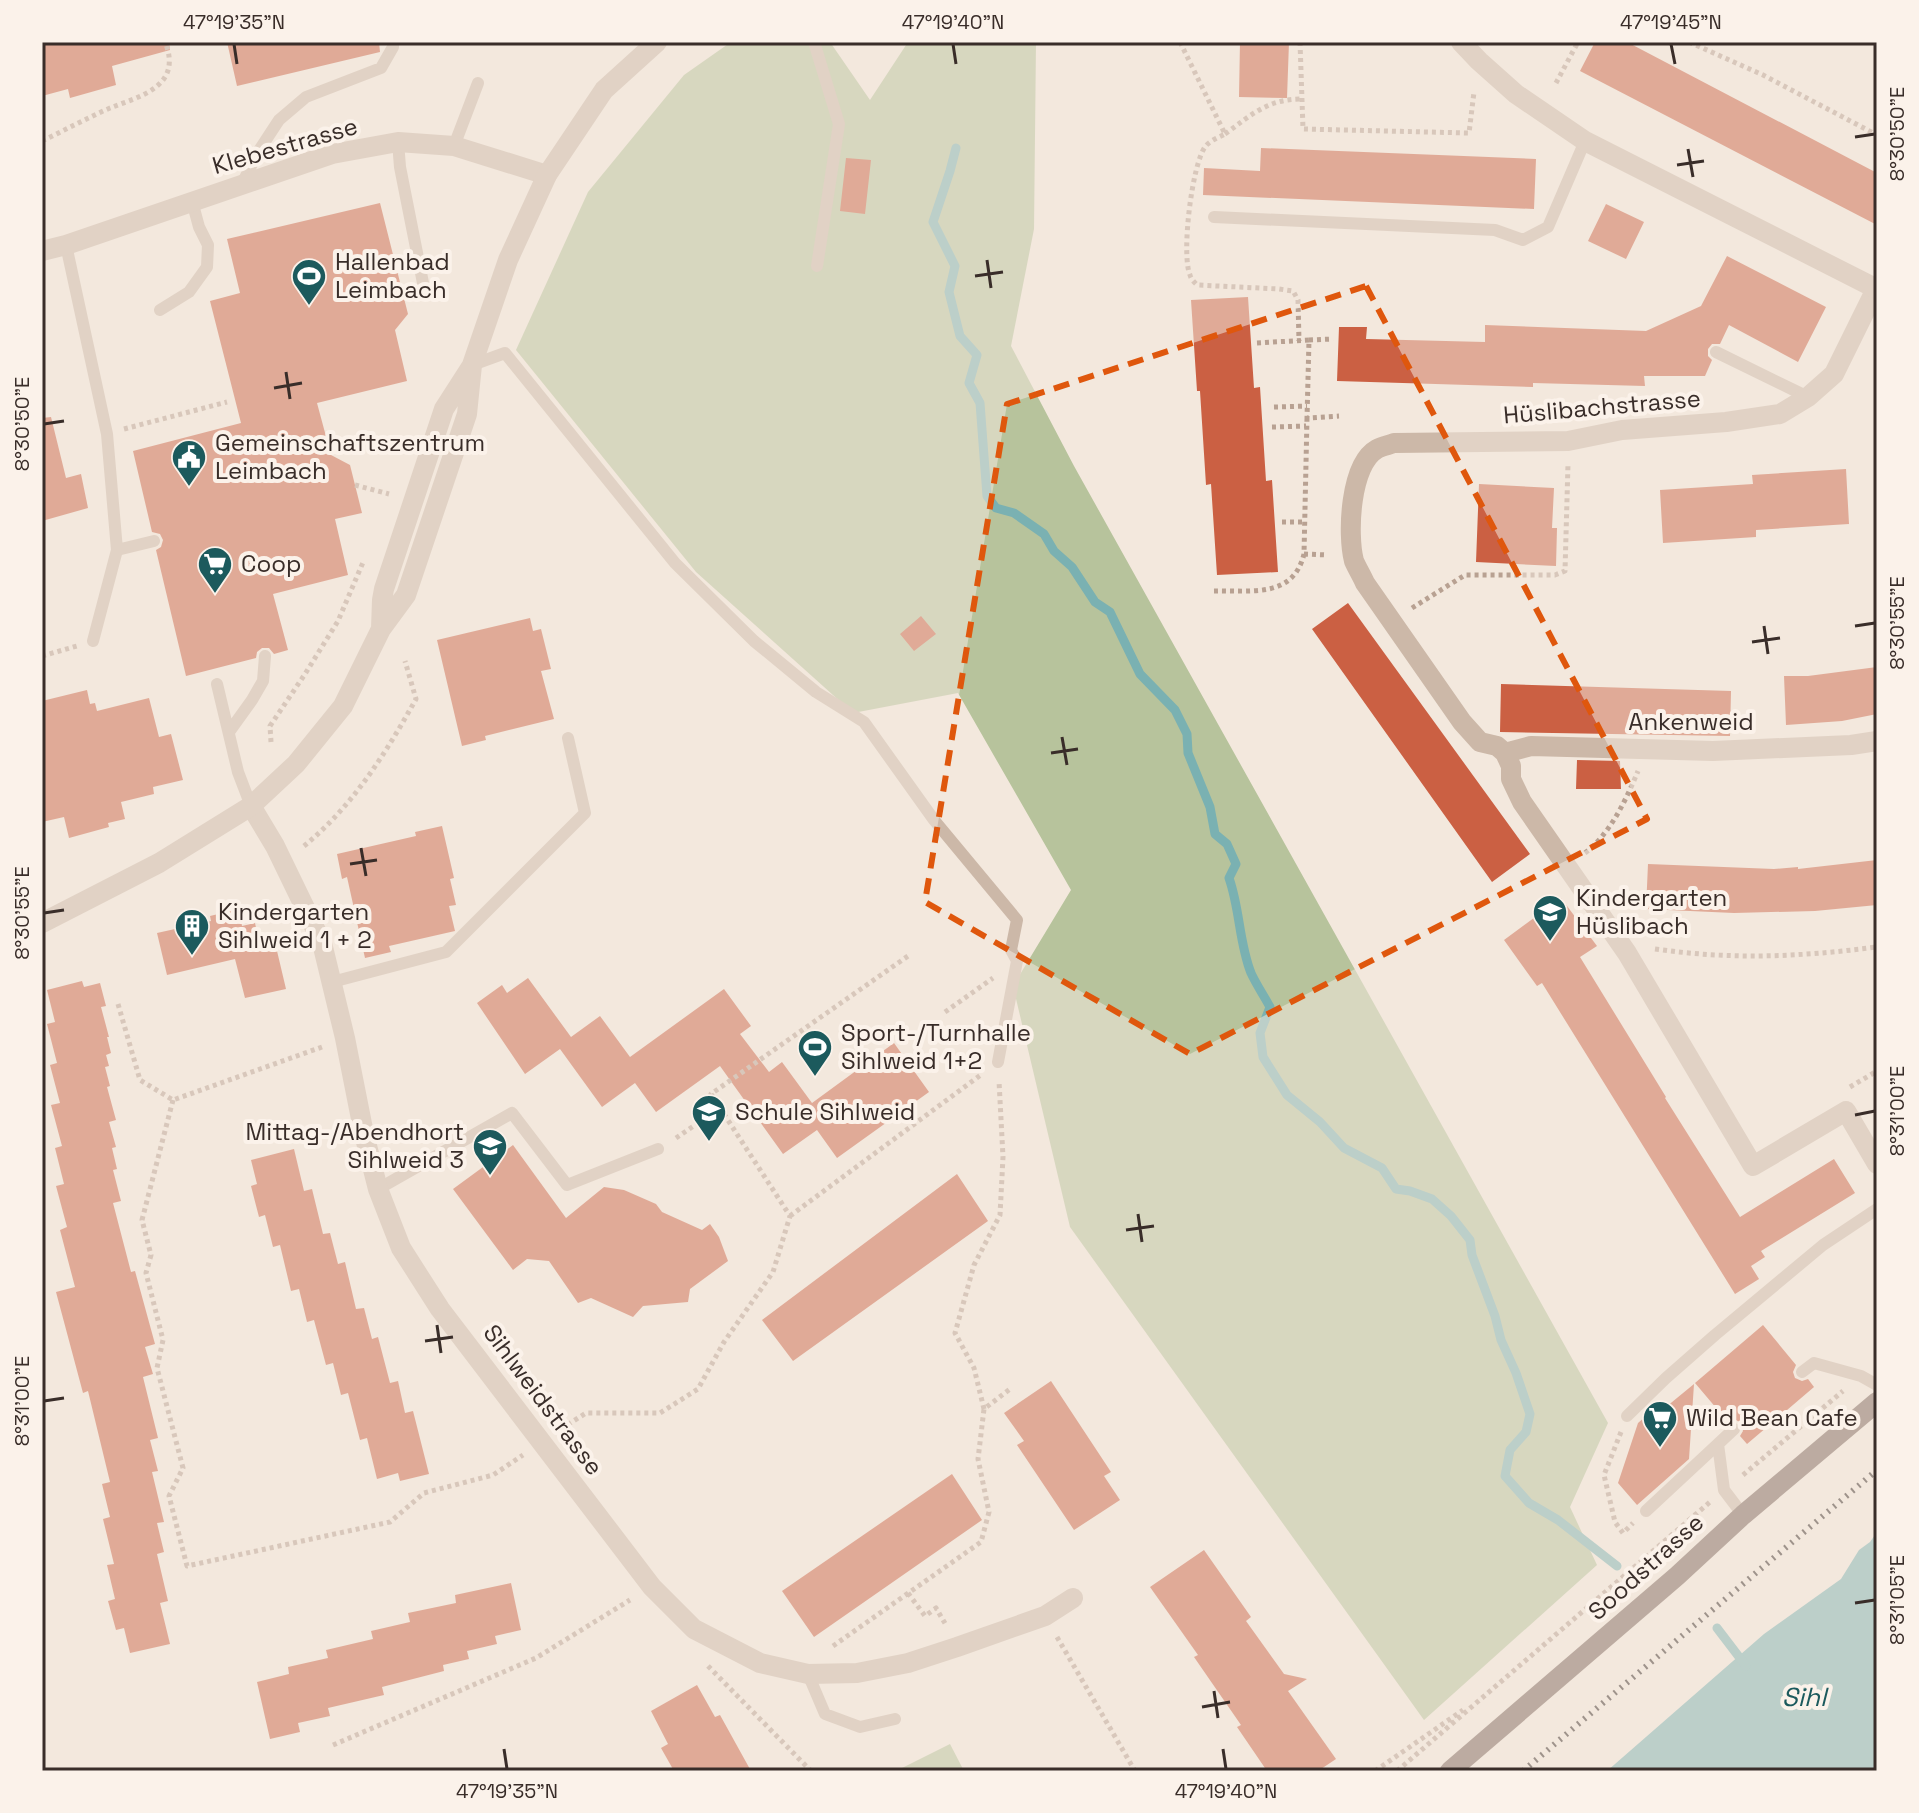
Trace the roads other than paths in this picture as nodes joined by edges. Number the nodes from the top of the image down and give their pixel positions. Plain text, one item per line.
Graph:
1 (393, 42) edge
2 (657, 42) edge
3 (814, 42) edge
4 (1461, 42) edge
5 (478, 83) dead end
6 (1585, 141) junction
7 (398, 142) junction
8 (454, 146) junction
9 (547, 175) junction
10 (242, 184) junction
11 (192, 201) junction
12 (1214, 217) dead end
13 (66, 245) junction
14 (42, 251) edge
15 (817, 266) dead end
16 (423, 283) dead end
17 (1876, 289) edge
18 (160, 310) dead end
19 (1716, 352) dead end
20 (472, 365) junction
21 (1808, 397) junction
22 (154, 541) dead end
23 (117, 550) junction
24 (93, 641) road end
25 (265, 656) dead end
26 (217, 684) dead end
27 (229, 732) junction
28 (568, 738) dead end
29 (1877, 741) edge
30 (1505, 753) junction
31 (251, 806) junction
32 (42, 923) edge
33 (332, 982) junction
34 (998, 1062) road end
35 (658, 1149) road end
36 (1877, 1164) edge
37 (378, 1189) junction
38 (1877, 1209) edge
39 (1802, 1372) dead end
40 (1877, 1385) edge
41 (1877, 1402) edge
42 (1627, 1416) road end
43 (1734, 1429) dead end
44 (1718, 1444) junction
45 (1646, 1511) dead end
46 (1743, 1515) junction
47 (1073, 1598) dead end
48 (808, 1674) junction
49 (895, 1719) dead end
50 (1450, 1771) edge

1 - 10 lane
2 - 9 street
3 - 15 lane
4 - 6 street
5 - 8 lane
6 - 12 lane
6 - 17 street
7 - 8 street, Klebestrasse
7 - 10 street, Klebestrasse
7 - 16 lane
8 - 9 street, Klebestrasse
9 - 20 street
10 - 11 street, Klebestrasse
11 - 13 street, Klebestrasse
11 - 18 lane
13 - 14 street, Klebestrasse
13 - 23 lane
17 - 21 street, Hüslibachstrasse
19 - 21 lane
20 - 31 street
20 - 34 lane
21 - 30 street, Hüslibachstrasse
22 - 23 lane
23 - 24 lane
25 - 27 lane
26 - 27 lane
27 - 31 lane
28 - 33 lane
29 - 30 street, Ankenweid
30 - 36 street
31 - 32 street
31 - 33 street, Sihlweidstrasse
33 - 37 street, Sihlweidstrasse
35 - 37 lane
37 - 48 street, Sihlweidstrasse
38 - 42 lane
39 - 40 lane
41 - 46 main road, Soodstrasse
43 - 44 lane
44 - 45 lane
44 - 46 lane
46 - 50 main road, Soodstrasse
47 - 48 street, Sihlweidstrasse
48 - 49 lane

